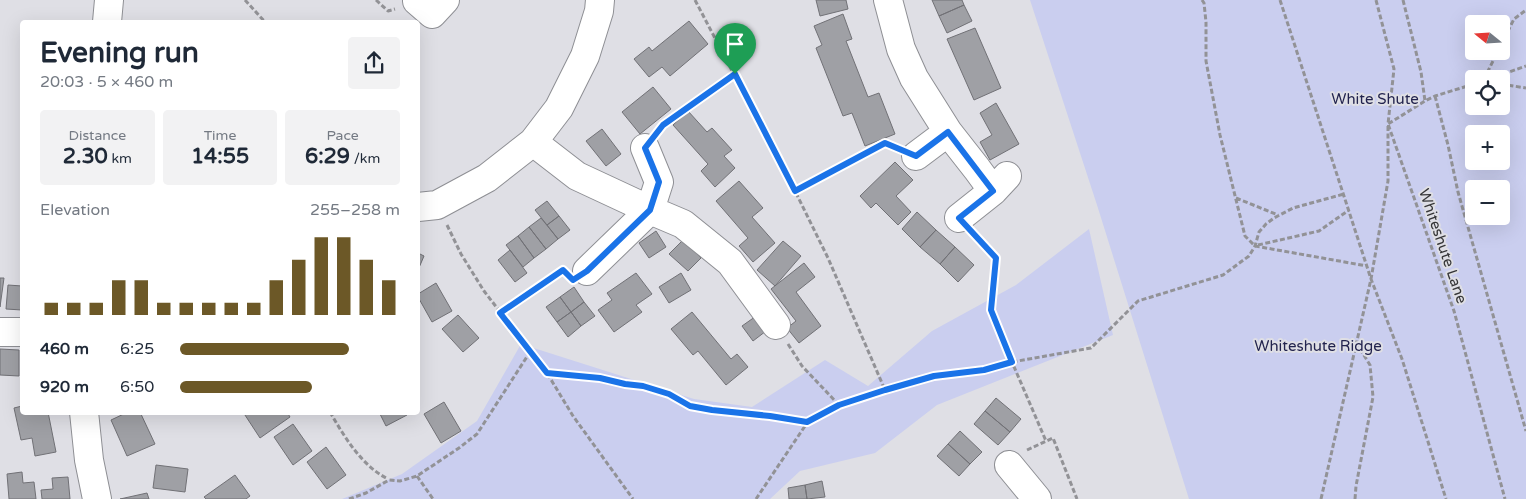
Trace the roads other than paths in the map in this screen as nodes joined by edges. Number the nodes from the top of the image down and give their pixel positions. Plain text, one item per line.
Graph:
1 (109, 0) edge
2 (445, 0) edge
3 (600, 0) edge
4 (888, 0) edge
5 (417, 1) dead end
6 (107, 20) edge
7 (948, 132) junction
8 (533, 142) junction
9 (645, 148) road end
10 (916, 156) road end
11 (427, 206) edge
12 (650, 210) junction
13 (959, 218) road end
14 (587, 271) road end
15 (776, 325) road end
16 (0, 332) edge
17 (20, 332) edge
18 (84, 415) edge
19 (1019, 458) road end
20 (97, 499) edge
21 (1037, 499) edge

1 - 6 street
2 - 5 street
3 - 8 street
4 - 7 street
7 - 10 street
7 - 13 street
8 - 11 street
8 - 12 street
9 - 12 street
12 - 14 street
12 - 15 street
16 - 17 street
18 - 20 street
19 - 21 street

